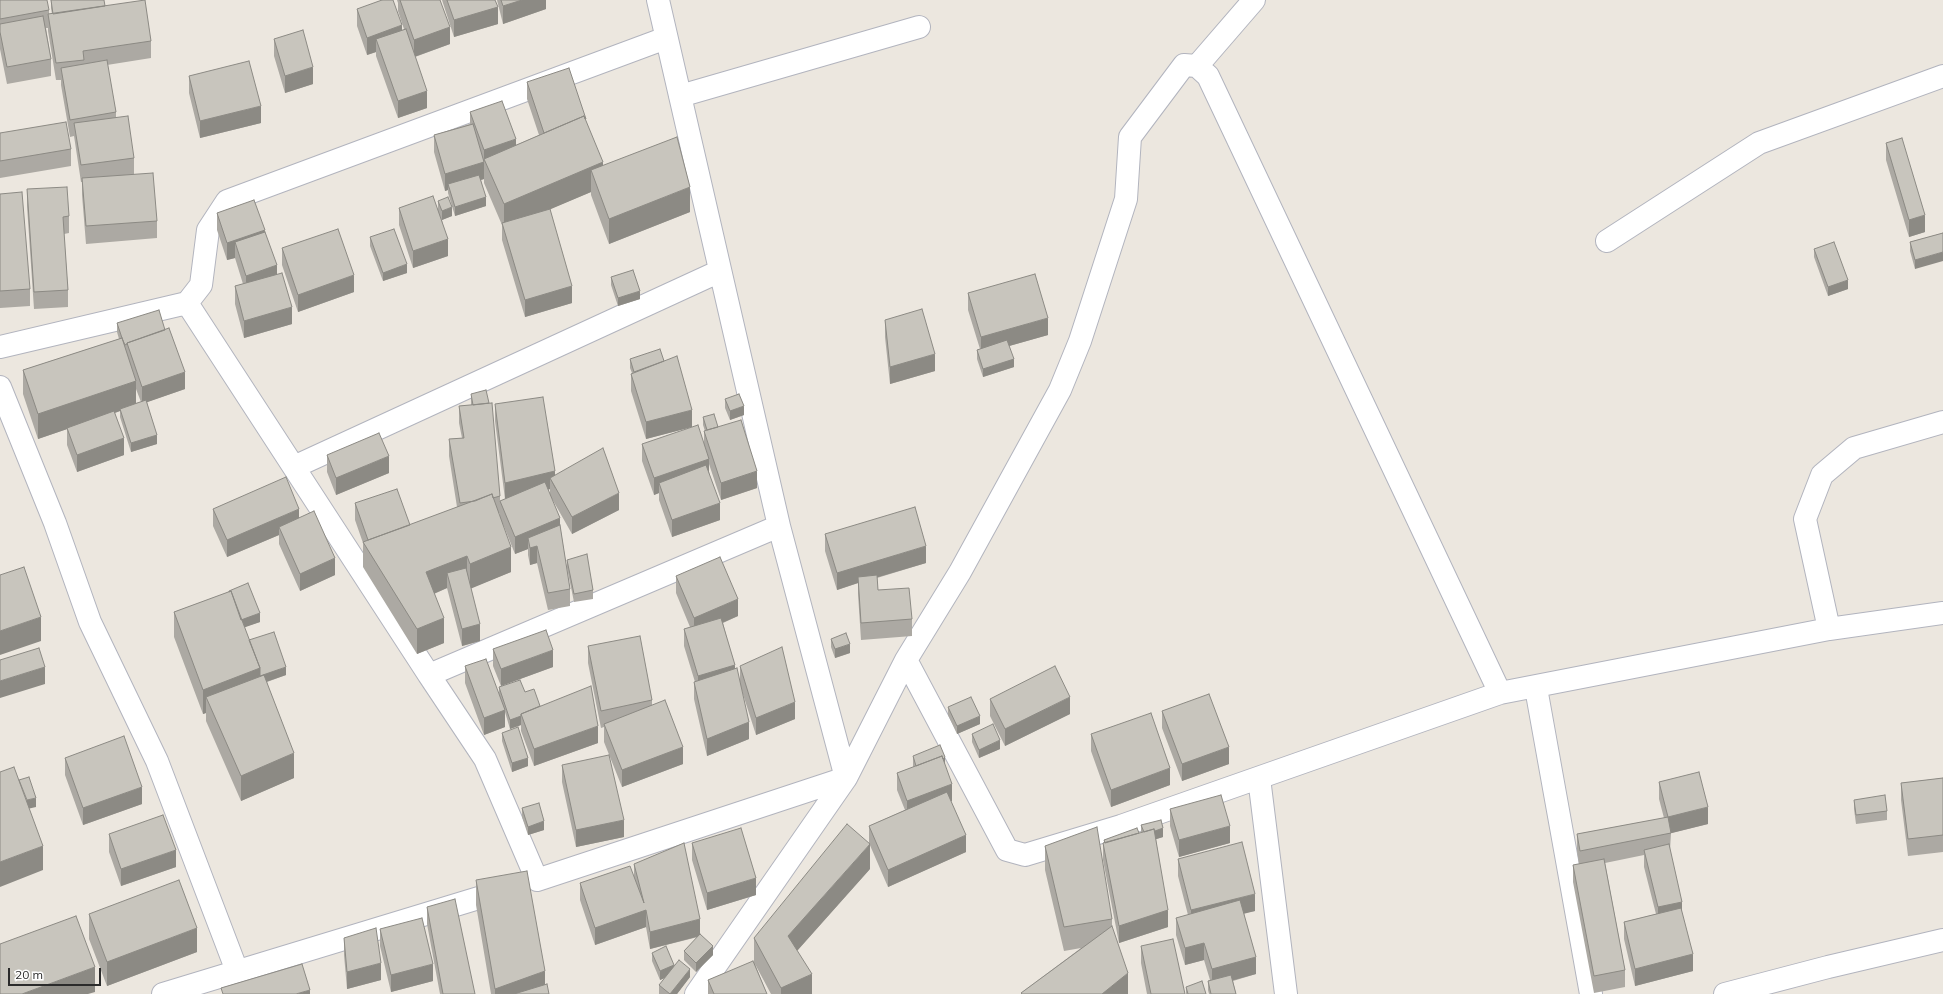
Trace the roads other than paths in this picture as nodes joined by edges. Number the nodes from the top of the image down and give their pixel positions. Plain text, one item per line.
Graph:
1 (658, 0) edge
2 (1254, 0) edge
3 (919, 27) dead end
4 (666, 38) junction
5 (1197, 66) junction
6 (1943, 76) edge
7 (680, 96) junction
8 (1607, 241) dead end
9 (720, 271) junction
10 (187, 303) junction
11 (0, 347) edge
12 (0, 387) edge
13 (1943, 422) edge
14 (294, 467) junction
15 (779, 526) junction
16 (1943, 613) edge
17 (1830, 629) junction
18 (906, 660) junction
19 (429, 675) junction
20 (1536, 688) junction
21 (1500, 693) junction
22 (846, 778) junction
23 (1259, 778) junction
24 (537, 880) junction
25 (1943, 940) edge
26 (237, 970) junction
27 (1765, 989) edge
28 (163, 994) edge
29 (696, 994) edge
30 (1286, 994) edge
31 (1591, 994) edge
32 (1725, 994) edge

1 - 4 street
2 - 5 street
3 - 7 street
4 - 7 street
4 - 10 street
5 - 18 street
5 - 21 street
6 - 8 street
7 - 9 street
9 - 14 street
9 - 15 street
10 - 11 street
10 - 14 street
12 - 26 street
13 - 17 street
14 - 19 street
15 - 19 street
15 - 22 street
16 - 17 street
17 - 20 street
18 - 22 street
18 - 23 street
19 - 24 street
20 - 21 street
20 - 31 street
21 - 23 street
22 - 24 street
22 - 29 street
23 - 30 street
24 - 26 street
25 - 27 street
26 - 28 street
27 - 32 street

